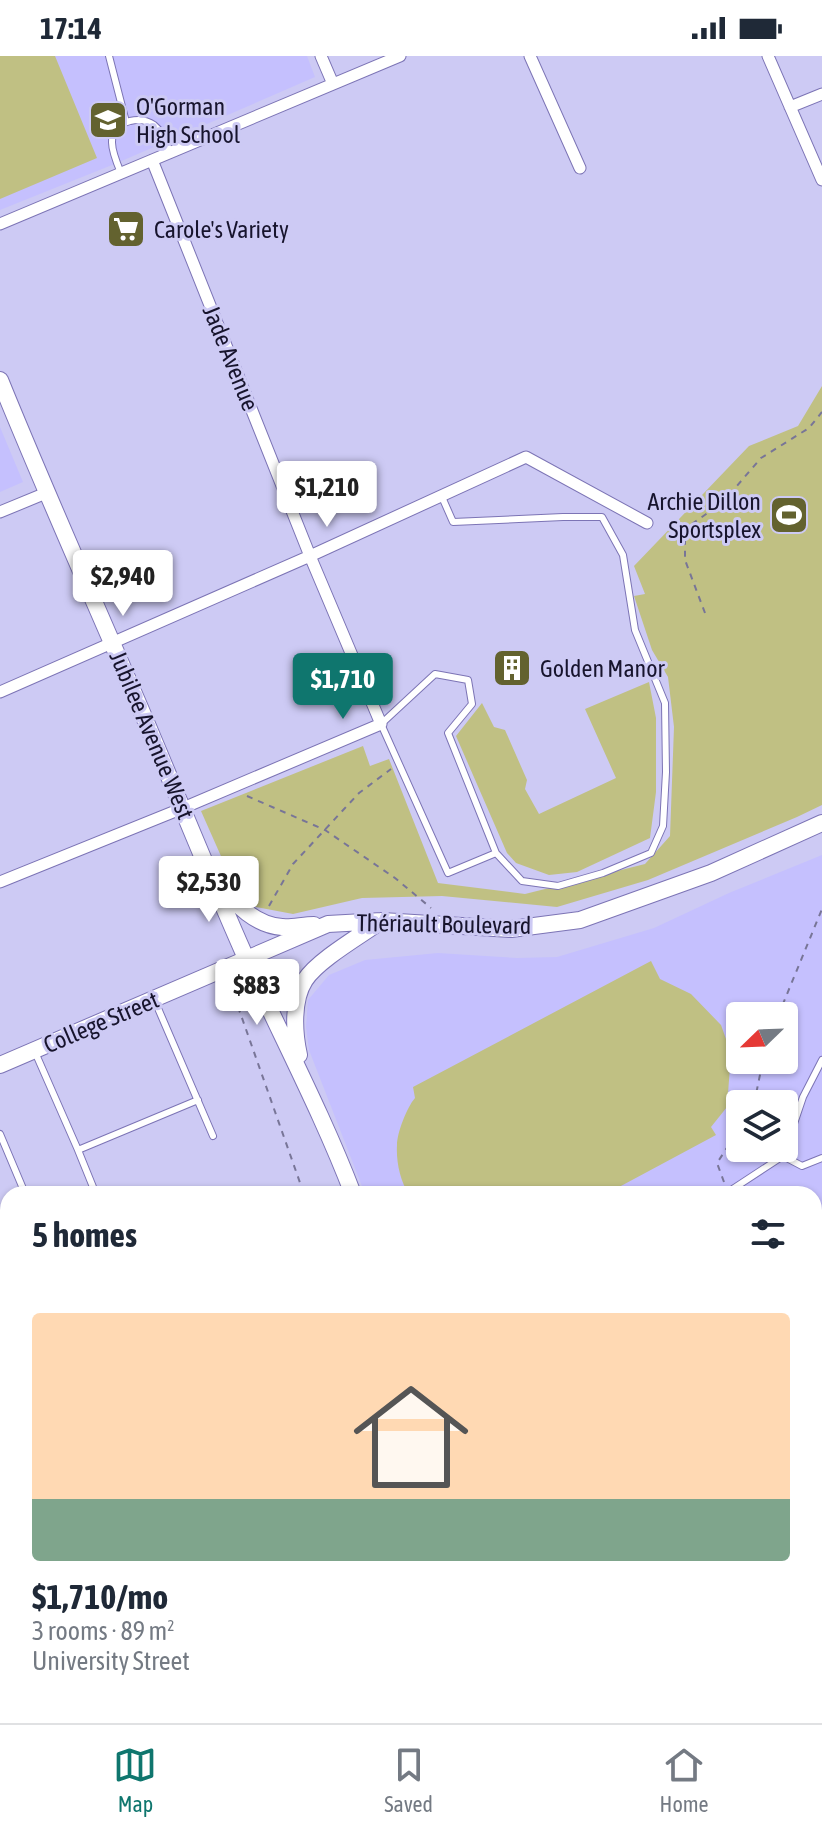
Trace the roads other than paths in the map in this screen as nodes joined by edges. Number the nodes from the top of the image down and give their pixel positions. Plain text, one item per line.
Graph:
1 (109, 56) edge
2 (321, 56) edge
3 (400, 56) edge
4 (530, 56) edge
5 (768, 56) edge
6 (333, 84) junction
7 (822, 94) edge
8 (790, 107) junction
9 (126, 122) junction
10 (170, 152) junction
11 (152, 160) junction
12 (580, 168) dead end
13 (121, 173) junction
14 (822, 180) edge
15 (0, 224) edge
16 (0, 380) edge
17 (46, 493) junction
18 (441, 496) junction
19 (0, 512) edge
20 (647, 523) dead end
21 (310, 556) junction
22 (112, 643) junction
23 (0, 692) edge
24 (381, 724) junction
25 (183, 808) junction
26 (822, 825) edge
27 (496, 853) junction
28 (209, 872) junction
29 (0, 882) edge
30 (382, 921) junction
31 (328, 924) junction
32 (246, 959) junction
33 (154, 999) junction
34 (34, 1051) junction
35 (822, 1060) edge
36 (0, 1065) edge
37 (303, 1077) junction
38 (198, 1100) junction
39 (798, 1112) edge
40 (0, 1134) edge
41 (213, 1136) dead end
42 (78, 1150) junction
43 (822, 1158) edge
44 (774, 1162) edge
45 (794, 1162) edge
46 (22, 1186) edge
47 (93, 1186) edge
48 (350, 1186) edge
49 (738, 1186) edge

1 - 9 lane
2 - 6 street
3 - 6 street
4 - 12 street
5 - 8 street
6 - 10 street
7 - 8 street
8 - 14 street
9 - 10 lane
9 - 13 lane
10 - 11 street
11 - 13 street
11 - 21 street, Jade Avenue
13 - 15 street
16 - 17 main road, Jubilee Avenue West
17 - 19 street
17 - 22 main road, Jubilee Avenue West
18 - 20 street
18 - 21 street
18 - 27 lane
21 - 22 street
21 - 24 street, Jade Avenue
22 - 23 street
22 - 25 main road, Jubilee Avenue West
24 - 25 street
24 - 27 lane
24 - 27 lane
25 - 28 main road, Jubilee Avenue West
25 - 29 street
26 - 30 main road, Thériault Boulevard
28 - 31 main road
28 - 32 main road, Jubilee Avenue West
30 - 31 main road, Thériault Boulevard
30 - 37 main road
31 - 32 main road, Thériault Boulevard
32 - 33 main road, College Street
32 - 37 main road, Jubilee Avenue West
33 - 34 main road, College Street
33 - 38 lane
34 - 36 main road, College Street
34 - 42 lane
35 - 39 lane
37 - 48 main road
38 - 41 lane
38 - 42 lane
40 - 46 lane
42 - 47 lane
43 - 45 lane
44 - 49 lane

